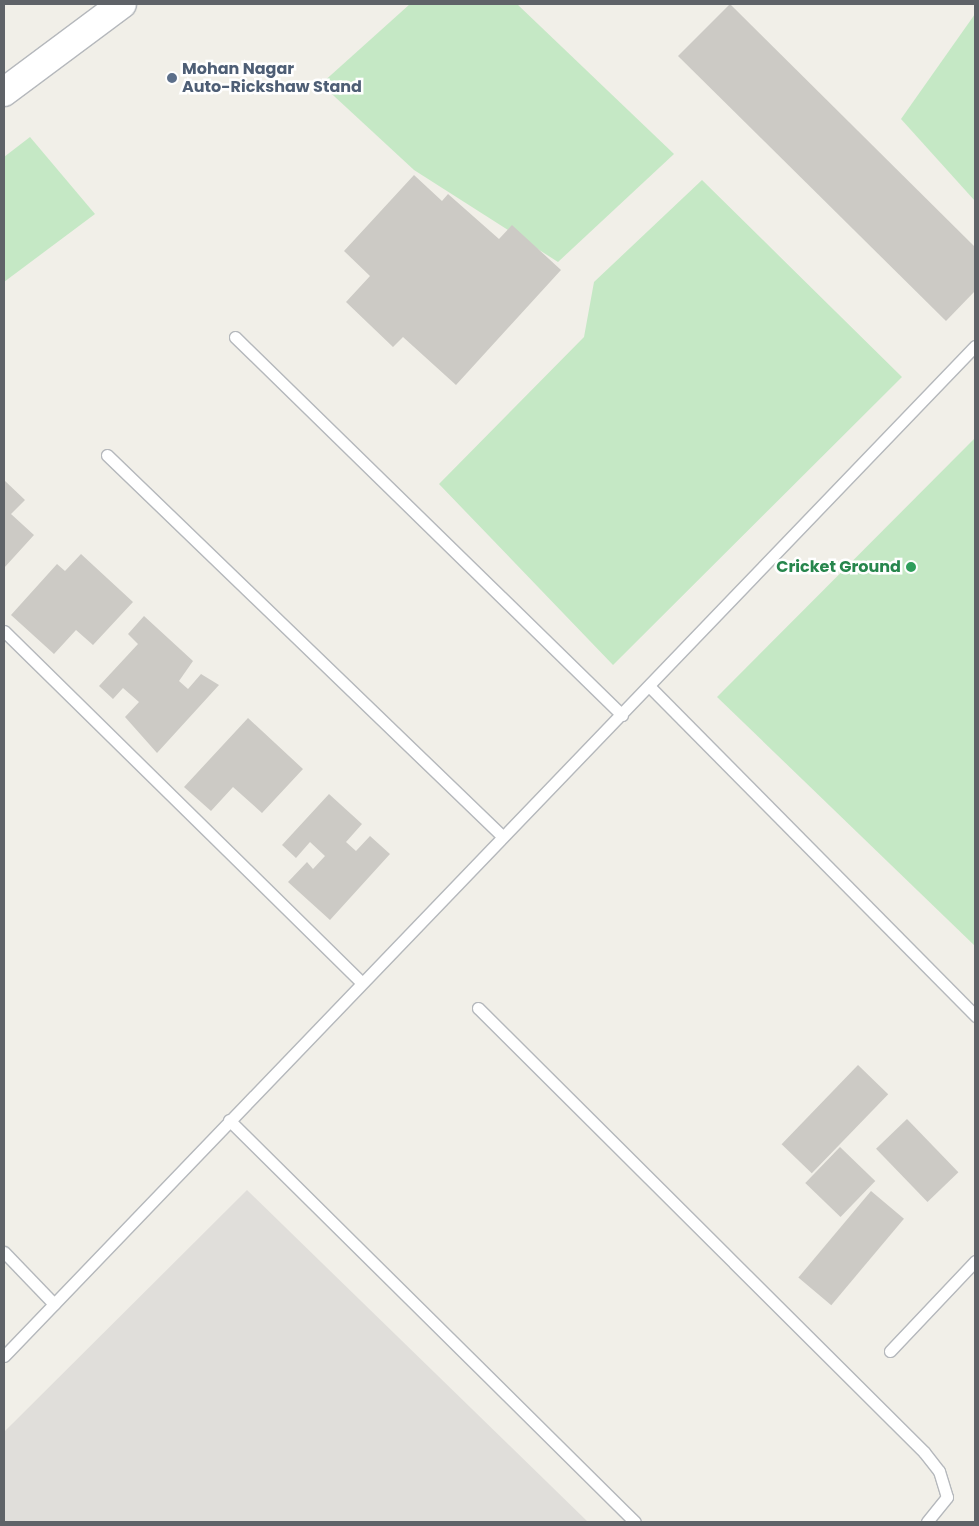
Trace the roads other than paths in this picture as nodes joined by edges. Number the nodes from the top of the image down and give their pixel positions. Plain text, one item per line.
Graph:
1 (122, 4) edge
2 (4, 92) edge
3 (235, 337) dead end
4 (975, 346) edge
5 (107, 454) dead end
6 (4, 631) edge
7 (650, 686) junction
8 (622, 715) junction
9 (501, 835) junction
10 (361, 982) junction
11 (478, 1008) dead end
12 (975, 1016) edge
13 (229, 1120) junction
14 (4, 1252) edge
15 (975, 1261) edge
16 (54, 1304) junction
17 (890, 1351) dead end
18 (4, 1356) edge
19 (634, 1522) edge
20 (927, 1522) edge

1 - 2 main road
3 - 8 lane
4 - 7 lane
5 - 9 lane
6 - 10 lane
7 - 8 lane
7 - 12 lane
8 - 9 lane
9 - 10 lane
10 - 13 lane
11 - 20 lane
13 - 16 lane
13 - 19 lane
14 - 16 lane
15 - 17 lane
16 - 18 lane

